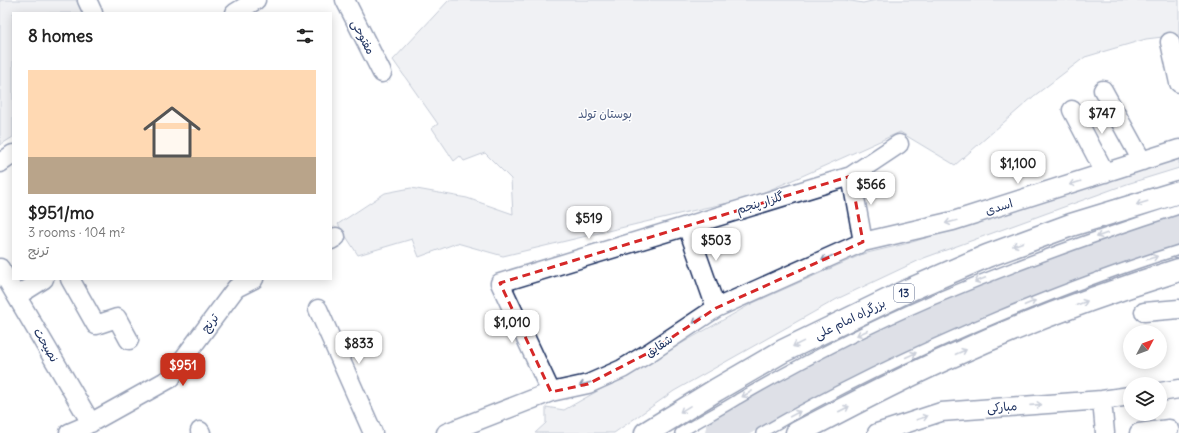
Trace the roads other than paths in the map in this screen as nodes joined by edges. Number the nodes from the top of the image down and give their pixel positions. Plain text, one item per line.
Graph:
1 (87, 0) edge
2 (256, 0) edge
3 (345, 0) edge
4 (93, 12) edge
5 (237, 12) edge
6 (1170, 42) dead end
7 (382, 73) dead end
8 (1179, 84) edge
9 (1103, 90) dead end
10 (1072, 110) dead end
11 (899, 144) dead end
12 (1179, 149) edge
13 (12, 155) edge
14 (1142, 161) junction
15 (0, 163) edge
16 (1105, 173) junction
17 (850, 176) junction
18 (1179, 192) edge
19 (1179, 209) edge
20 (687, 226) junction
21 (863, 242) junction
22 (1179, 250) edge
23 (0, 268) edge
24 (1179, 270) edge
25 (42, 280) edge
26 (71, 280) edge
27 (252, 280) edge
28 (17, 296) junction
29 (716, 308) junction
30 (318, 309) dead end
31 (1179, 309) edge
32 (1144, 312) dead end
33 (129, 340) dead end
34 (1179, 389) edge
35 (1167, 391) edge
36 (551, 392) junction
37 (1123, 397) edge
38 (1102, 400) junction
39 (91, 423) junction
40 (1169, 429) dead end
41 (69, 433) edge
42 (374, 433) edge
43 (446, 433) edge
44 (646, 433) edge
45 (680, 433) edge
46 (761, 433) edge
47 (797, 433) edge
48 (877, 433) edge
49 (1105, 433) edge
50 (1139, 433) edge

1 - 4 street
2 - 5 street
3 - 7 street, مفتوحی
6 - 8 street
9 - 14 street
10 - 16 street
11 - 17 street, گلزار پنجم
12 - 14 street, اسدی
13 - 15 street
14 - 16 street, اسدی
16 -> 21 street, اسدی
17 - 20 street, گلزار پنجم
17 - 21 street
18 -> 44 highway, بزرگراه امام علی / 13
19 -> 45 lane
20 - 29 street
20 - 36 street, گلزار پنجم
21 -> 29 street, شقایق
46 -> 22 lane
23 - 28 street, نصیحت
47 -> 24 highway
25 - 28 street
26 - 33 street
27 - 39 street, ترنج
28 - 39 street, نصیحت
29 -> 36 street, شقایق
30 - 42 street
31 - 32 street
34 - 35 street
36 - 43 street, شقایق
37 - 38 street, مبارکی
48 -> 38 street, مبارکی
38 - 49 street
39 - 41 street, ترنج
40 - 50 street

